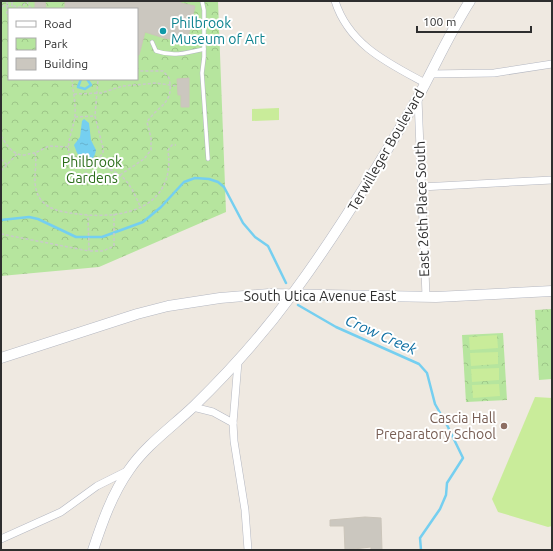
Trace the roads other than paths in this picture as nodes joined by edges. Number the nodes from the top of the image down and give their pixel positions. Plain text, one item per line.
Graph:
1 (202, 1) edge
2 (335, 1) edge
3 (470, 1) edge
4 (152, 42) dead end
5 (204, 49) junction
6 (552, 64) edge
7 (430, 74) junction
8 (425, 84) junction
9 (418, 97) junction
10 (208, 159) dead end
11 (552, 180) edge
12 (421, 187) junction
13 (552, 291) edge
14 (293, 294) junction
15 (426, 296) junction
16 (1, 358) edge
17 (238, 362) junction
18 (193, 407) junction
19 (233, 423) junction
20 (129, 470) junction
21 (1, 539) edge
22 (93, 550) edge
23 (248, 550) edge

1 - 5 lane
2 - 8 street
3 - 7 street, Terwilleger Boulevard
4 - 5 lane
5 - 10 lane
6 - 7 street
7 - 8 street, Terwilleger Boulevard
8 - 9 street, Terwilleger Boulevard
9 - 12 street, East 26th Place South
9 - 14 street, Terwilleger Boulevard
11 - 12 street
12 - 15 street, East 26th Place South
13 - 15 street, South Utica Avenue East
14 - 15 street, South Utica Avenue East
14 - 16 street, South Utica Avenue East
14 - 17 street, Terwilleger Boulevard
17 - 18 street, Terwilleger Boulevard
17 - 19 street
18 - 19 street
18 - 20 street, Terwilleger Boulevard
19 - 23 street
20 - 21 street
20 - 22 street, Terwilleger Boulevard

